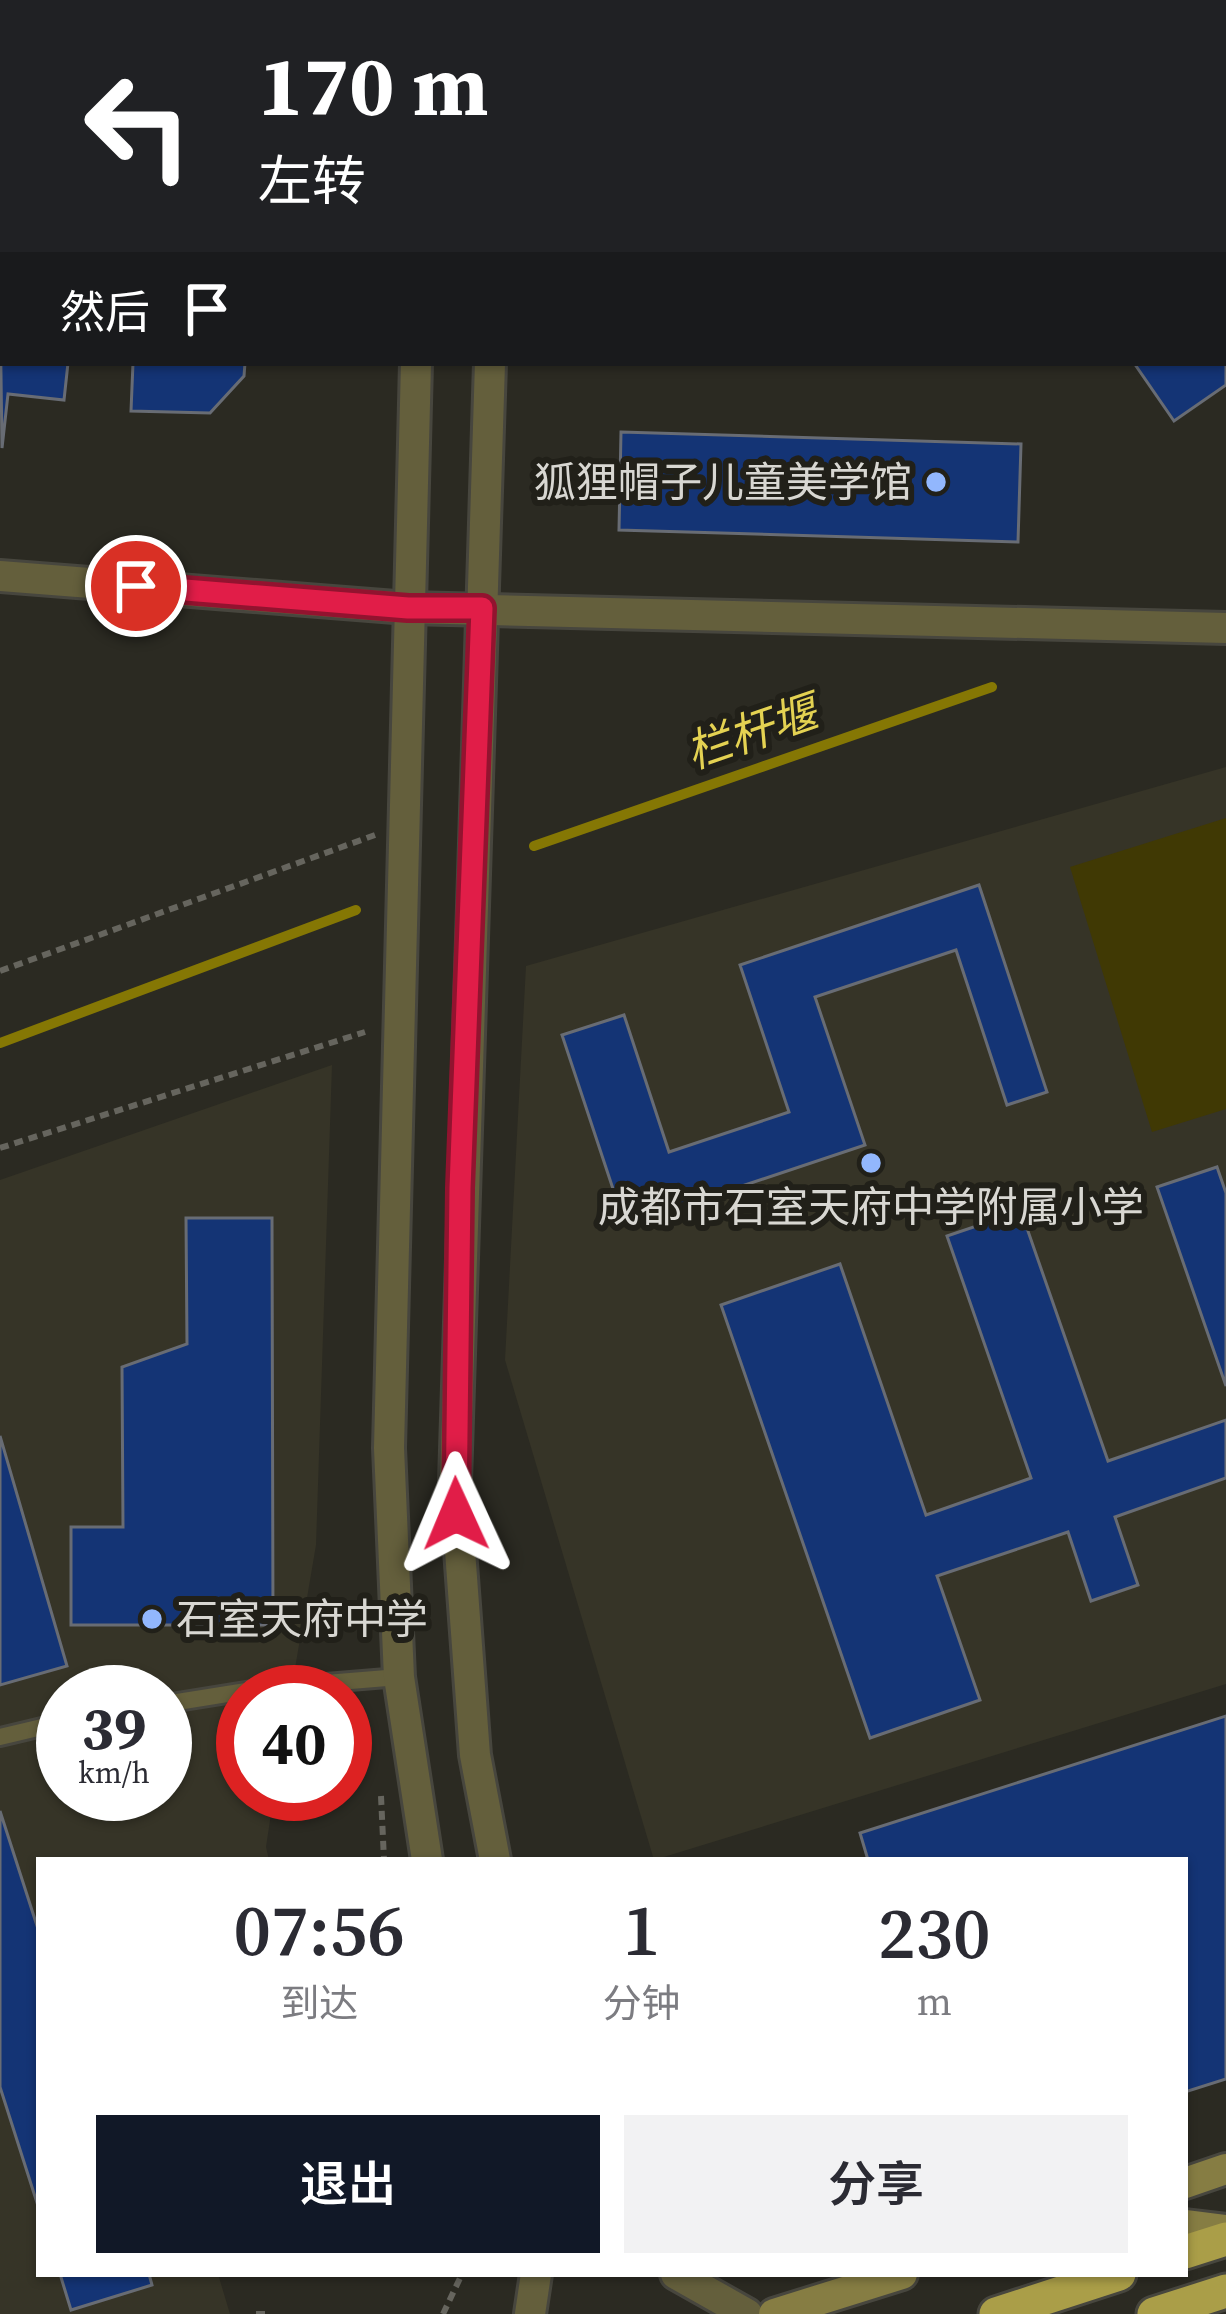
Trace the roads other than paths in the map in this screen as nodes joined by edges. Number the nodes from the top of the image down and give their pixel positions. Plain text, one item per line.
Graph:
1 (416, 366) edge
2 (490, 366) edge
3 (0, 576) edge
4 (408, 608) junction
5 (482, 608) junction
6 (1226, 628) edge
7 (400, 1677) junction
8 (192, 1700) edge
9 (36, 1728) edge
10 (0, 1737) edge
11 (427, 1857) edge
12 (495, 1857) edge
13 (1226, 2169) edge
14 (1188, 2182) edge
15 (1188, 2225) edge
16 (1226, 2230) edge
17 (1226, 2239) edge
18 (1188, 2251) edge
19 (536, 2277) edge
20 (681, 2277) edge
21 (892, 2277) edge
22 (1110, 2277) edge
23 (1226, 2291) edge
24 (530, 2314) edge
25 (747, 2314) edge
26 (774, 2314) edge
27 (996, 2314) edge
28 (1154, 2314) edge

1 - 4 street
2 - 5 street
3 - 4 street
4 - 5 street
4 - 7 street
5 - 6 street
5 - 12 street
7 - 8 lane
7 - 11 street
9 - 10 lane
13 - 14 main road
15 - 16 main road
17 - 18 highway
19 - 24 street
20 - 25 street
21 - 26 main road
22 - 27 highway
23 - 28 highway

